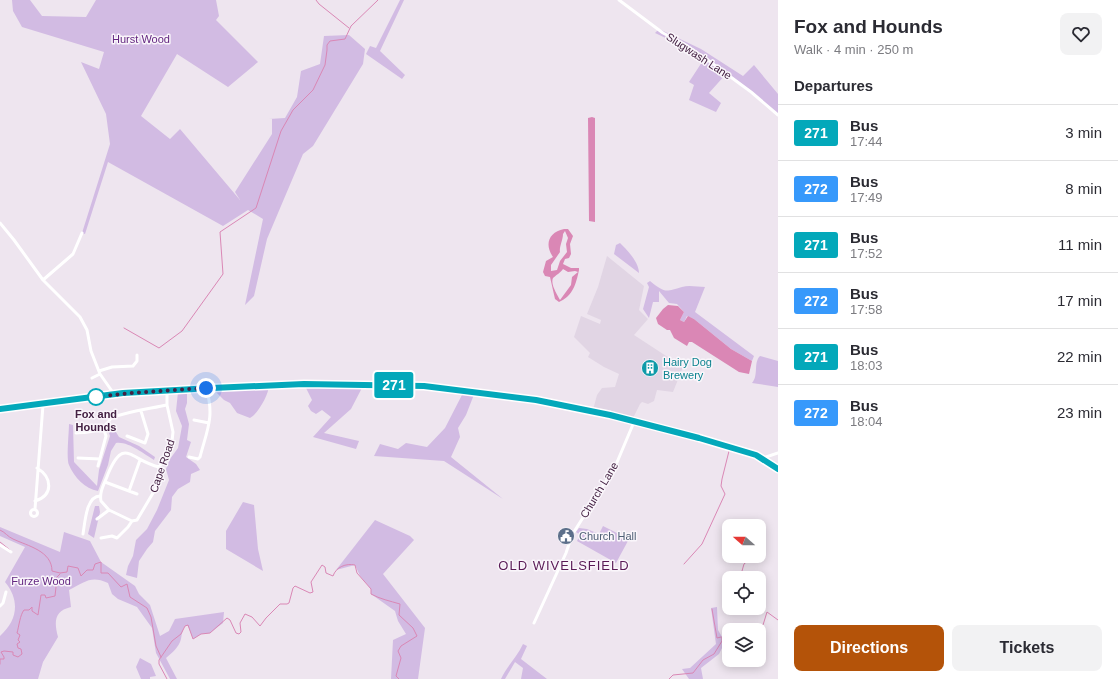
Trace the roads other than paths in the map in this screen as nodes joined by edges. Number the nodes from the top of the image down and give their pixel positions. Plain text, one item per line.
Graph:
1 (619, 0) edge
2 (778, 115) edge
3 (0, 223) edge
4 (82, 233) dead end
5 (43, 280) junction
6 (142, 359) dead end
7 (99, 373) junction
8 (92, 378) dead end
9 (206, 388) junction
10 (166, 390) junction
11 (114, 394) junction
12 (43, 404) junction
13 (167, 405) junction
14 (0, 409) edge
15 (141, 411) junction
16 (194, 420) dead end
17 (209, 422) junction
18 (634, 422) junction
19 (103, 427) junction
20 (76, 433) dead end
21 (127, 436) dead end
22 (778, 453) edge
23 (190, 457) dead end
24 (78, 458) dead end
25 (100, 458) junction
26 (763, 458) junction
27 (140, 460) junction
28 (98, 466) dead end
29 (37, 468) junction
30 (159, 468) junction
31 (778, 469) edge
32 (105, 482) junction
33 (130, 491) junction
34 (137, 494) dead end
35 (100, 496) junction
36 (35, 501) junction
37 (35, 509) dead end
38 (109, 510) junction
39 (98, 519) dead end
40 (132, 521) junction
41 (83, 534) dead end
42 (101, 538) dead end
43 (0, 545) edge
44 (11, 552) dead end
45 (6, 592) dead end
46 (0, 606) edge
47 (534, 624) dead end

1 - 2 street, Slugwash Lane
3 - 5 street
4 - 5 street
5 - 7 street
6 - 7 street
7 - 8 street
7 - 11 street
9 - 10 main road
9 - 17 street
9 - 18 main road
10 - 11 main road
10 - 13 street, Cape Road
11 - 12 main road
12 - 14 main road
12 - 29 street
13 - 15 street
13 - 30 street, Cape Road
15 - 19 street
15 - 21 street
16 - 17 street
17 - 23 street
18 - 26 main road
18 - 47 street, Church Lane
19 - 20 street
19 - 25 street
22 - 26 street
24 - 25 street
25 - 28 street
26 - 31 main road
27 - 30 street
27 - 32 street
27 - 33 street
29 - 36 street
29 - 36 street
30 - 40 street, Cape Road
32 - 33 street
32 - 35 street
33 - 34 street
35 - 38 street
35 - 41 street
36 - 37 street
38 - 39 street
38 - 40 street
40 - 42 street, Cape Road
43 - 44 street
45 - 46 street

